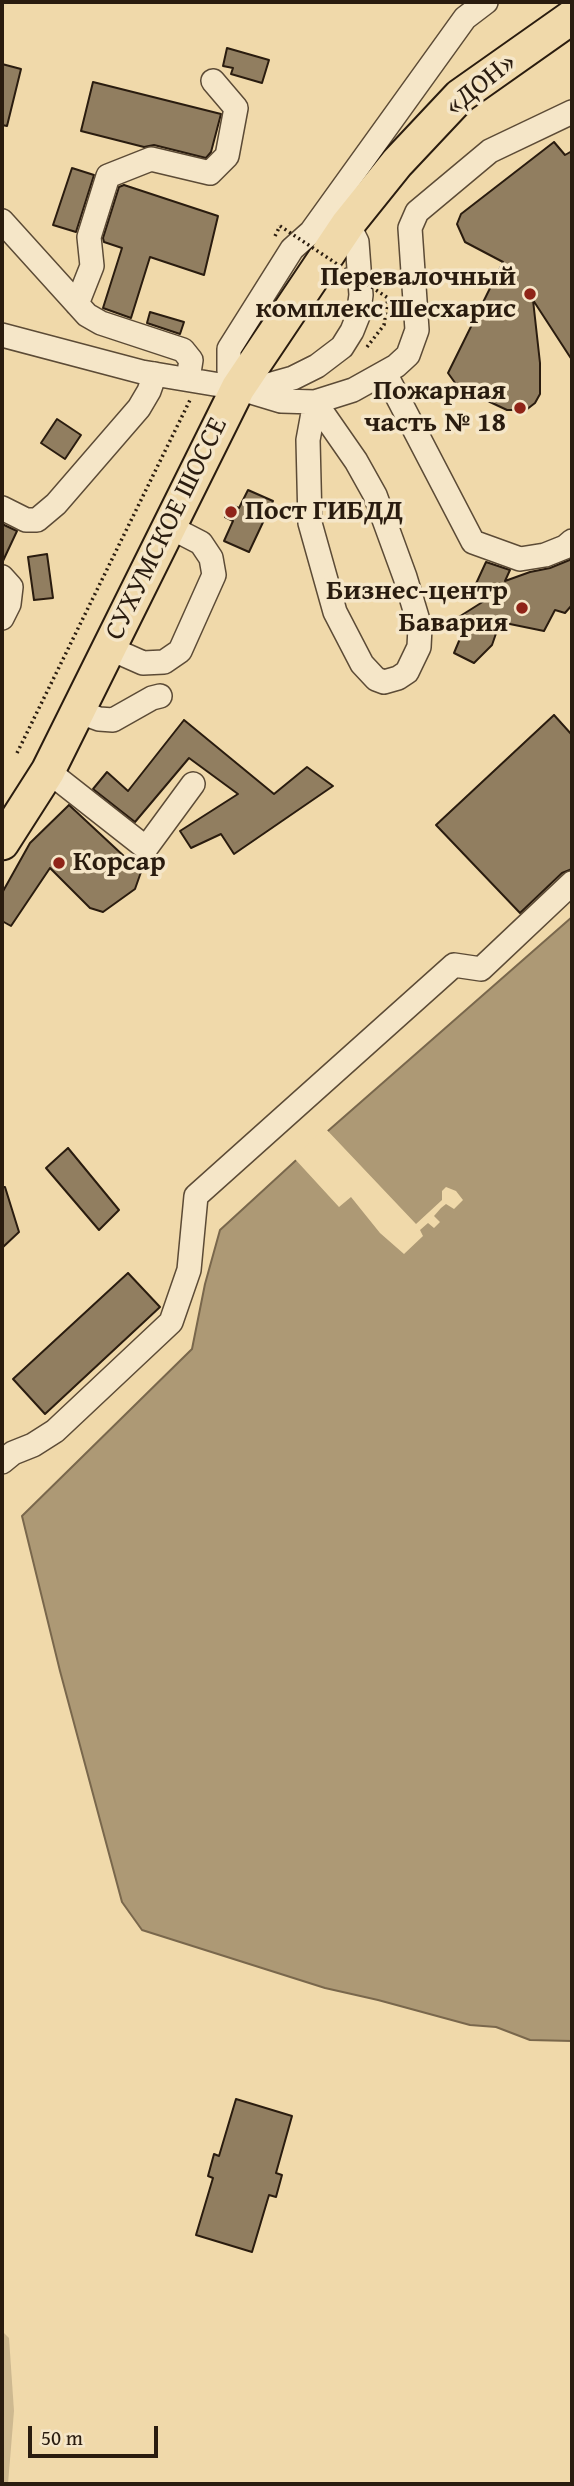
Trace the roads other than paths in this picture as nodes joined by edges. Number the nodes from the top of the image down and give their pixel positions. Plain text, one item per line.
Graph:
1 (486, 2) edge
2 (572, 17) edge
3 (213, 81) dead end
4 (572, 112) edge
5 (2, 221) edge
6 (348, 224) junction
7 (311, 232) junction
8 (77, 304) junction
9 (2, 335) edge
10 (385, 373) junction
11 (155, 374) junction
12 (194, 380) junction
13 (238, 387) junction
14 (315, 402) junction
15 (2, 508) edge
16 (168, 526) junction
17 (572, 541) edge
18 (7, 582) edge
19 (2, 618) edge
20 (108, 648) junction
21 (160, 696) dead end
22 (78, 711) junction
23 (48, 771) junction
24 (193, 784) dead end
25 (2, 842) edge
26 (572, 883) edge
27 (2, 1462) edge

1 - 7 street
2 - 6 highway, «ДОН»
3 - 8 street
4 - 10 street
5 - 8 street
6 - 7 street
6 - 13 highway, СУХУМСКОЕ ШОССЕ
6 - 13 street
7 - 13 street
8 - 12 street
9 - 11 street
10 - 14 street
10 - 17 street
11 - 12 street
11 - 15 street
12 - 13 street
13 - 14 street
13 - 16 highway, СУХУМСКОЕ ШОССЕ
14 - 14 street
16 - 20 highway, СУХУМСКОЕ ШОССЕ
16 - 20 street
18 - 19 street
20 - 22 highway, СУХУМСКОЕ ШОССЕ
21 - 22 street
22 - 23 highway, СУХУМСКОЕ ШОССЕ
23 - 24 street
23 - 25 highway, СУХУМСКОЕ ШОССЕ
26 - 27 street

